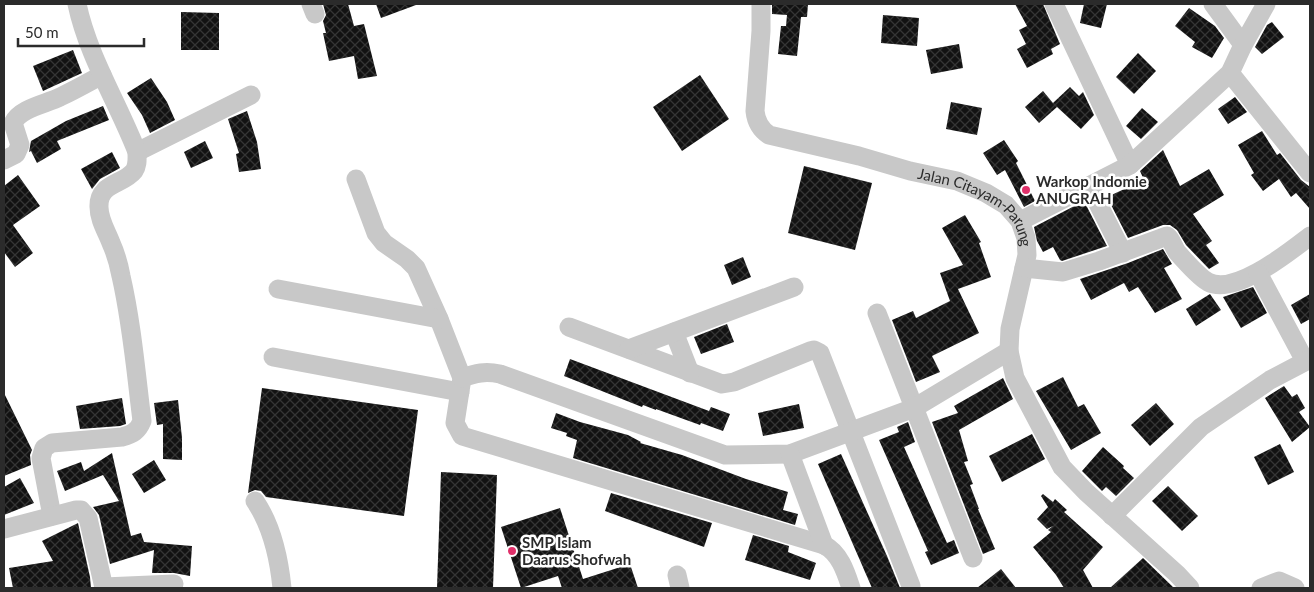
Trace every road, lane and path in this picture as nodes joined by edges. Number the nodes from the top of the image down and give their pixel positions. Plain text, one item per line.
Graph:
1 (77, 4) edge
2 (761, 4) edge
3 (1054, 4) edge
4 (1213, 4) edge
5 (1266, 4) edge
6 (1243, 44) junction
7 (1230, 73) junction
8 (102, 75) junction
9 (251, 95) dead end
10 (137, 152) junction
11 (4, 160) edge
12 (1130, 165) junction
13 (1310, 173) edge
14 (356, 178) dead end
15 (1089, 186) junction
16 (1020, 221) junction
17 (1310, 236) edge
18 (1123, 253) junction
19 (1024, 268) junction
20 (1258, 273) junction
21 (794, 286) dead end
22 (278, 289) dead end
23 (877, 313) dead end
24 (439, 319) junction
25 (569, 327) dead end
26 (674, 332) junction
27 (629, 349) junction
28 (1008, 351) junction
29 (273, 357) dead end
30 (1308, 360) edge
31 (690, 373) junction
32 (461, 385) junction
33 (914, 408) junction
34 (850, 431) junction
35 (790, 454) junction
36 (255, 501) dead end
37 (52, 516) junction
38 (1112, 516) junction
39 (4, 529) edge
40 (824, 545) junction
41 (973, 558) dead end
42 (174, 584) dead end
43 (911, 586) dead end
44 (104, 588) edge
45 (282, 588) edge
46 (851, 588) edge
47 (1190, 588) edge
48 (1261, 588) edge
49 (1295, 588) edge

1 - 8 street
2 - 16 street, Jalan Citayam-Parung
3 - 12 street
4 - 6 street
5 - 6 street
6 - 7 street
7 - 12 street
7 - 13 street
8 - 10 street
8 - 11 street
9 - 10 street
10 - 37 street
12 - 15 street
14 - 24 street
15 - 16 street
15 - 18 street
16 - 19 street, Jalan Citayam-Parung
17 - 20 street
18 - 19 street
18 - 20 street
19 - 28 street, Jalan Citayam-Parung
20 - 30 street
21 - 26 street
22 - 24 street
23 - 33 street
24 - 32 street
25 - 27 street
26 - 27 street
26 - 31 street
27 - 31 street
28 - 33 street
28 - 38 street, Jalan Citayam-Parung
29 - 32 street
30 - 38 street
31 - 34 street
32 - 35 street
32 - 40 street
33 - 34 street
33 - 41 street
34 - 35 street
34 - 43 street
35 - 40 street
36 - 45 street
37 - 39 street
37 - 44 street
38 - 47 street, Jalan Citayam-Parung
40 - 46 street
42 - 44 street
48 - 49 street

